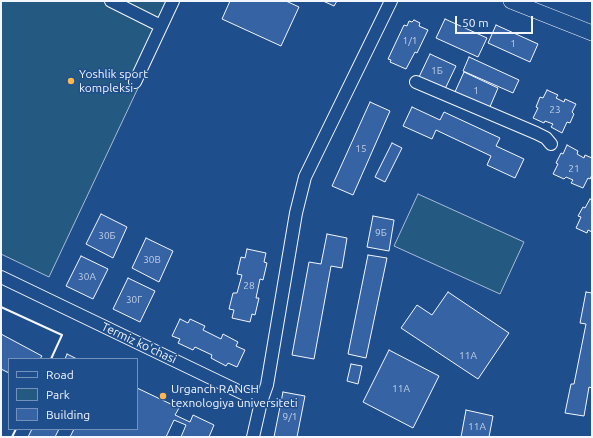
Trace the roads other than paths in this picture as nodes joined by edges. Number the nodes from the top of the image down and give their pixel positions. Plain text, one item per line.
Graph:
1 (111, 1) edge
2 (173, 1) edge
3 (391, 1) edge
4 (511, 1) edge
5 (161, 26) junction
6 (592, 33) edge
7 (135, 82) dead end
8 (416, 82) dead end
9 (551, 144) dead end
10 (1, 278) edge
11 (261, 402) junction
12 (253, 437) edge

1 - 5 street
2 - 5 street
3 - 11 street
4 - 6 main road
5 - 7 street
8 - 9 street
10 - 11 street, Termiz ko'chasi
11 - 12 street

